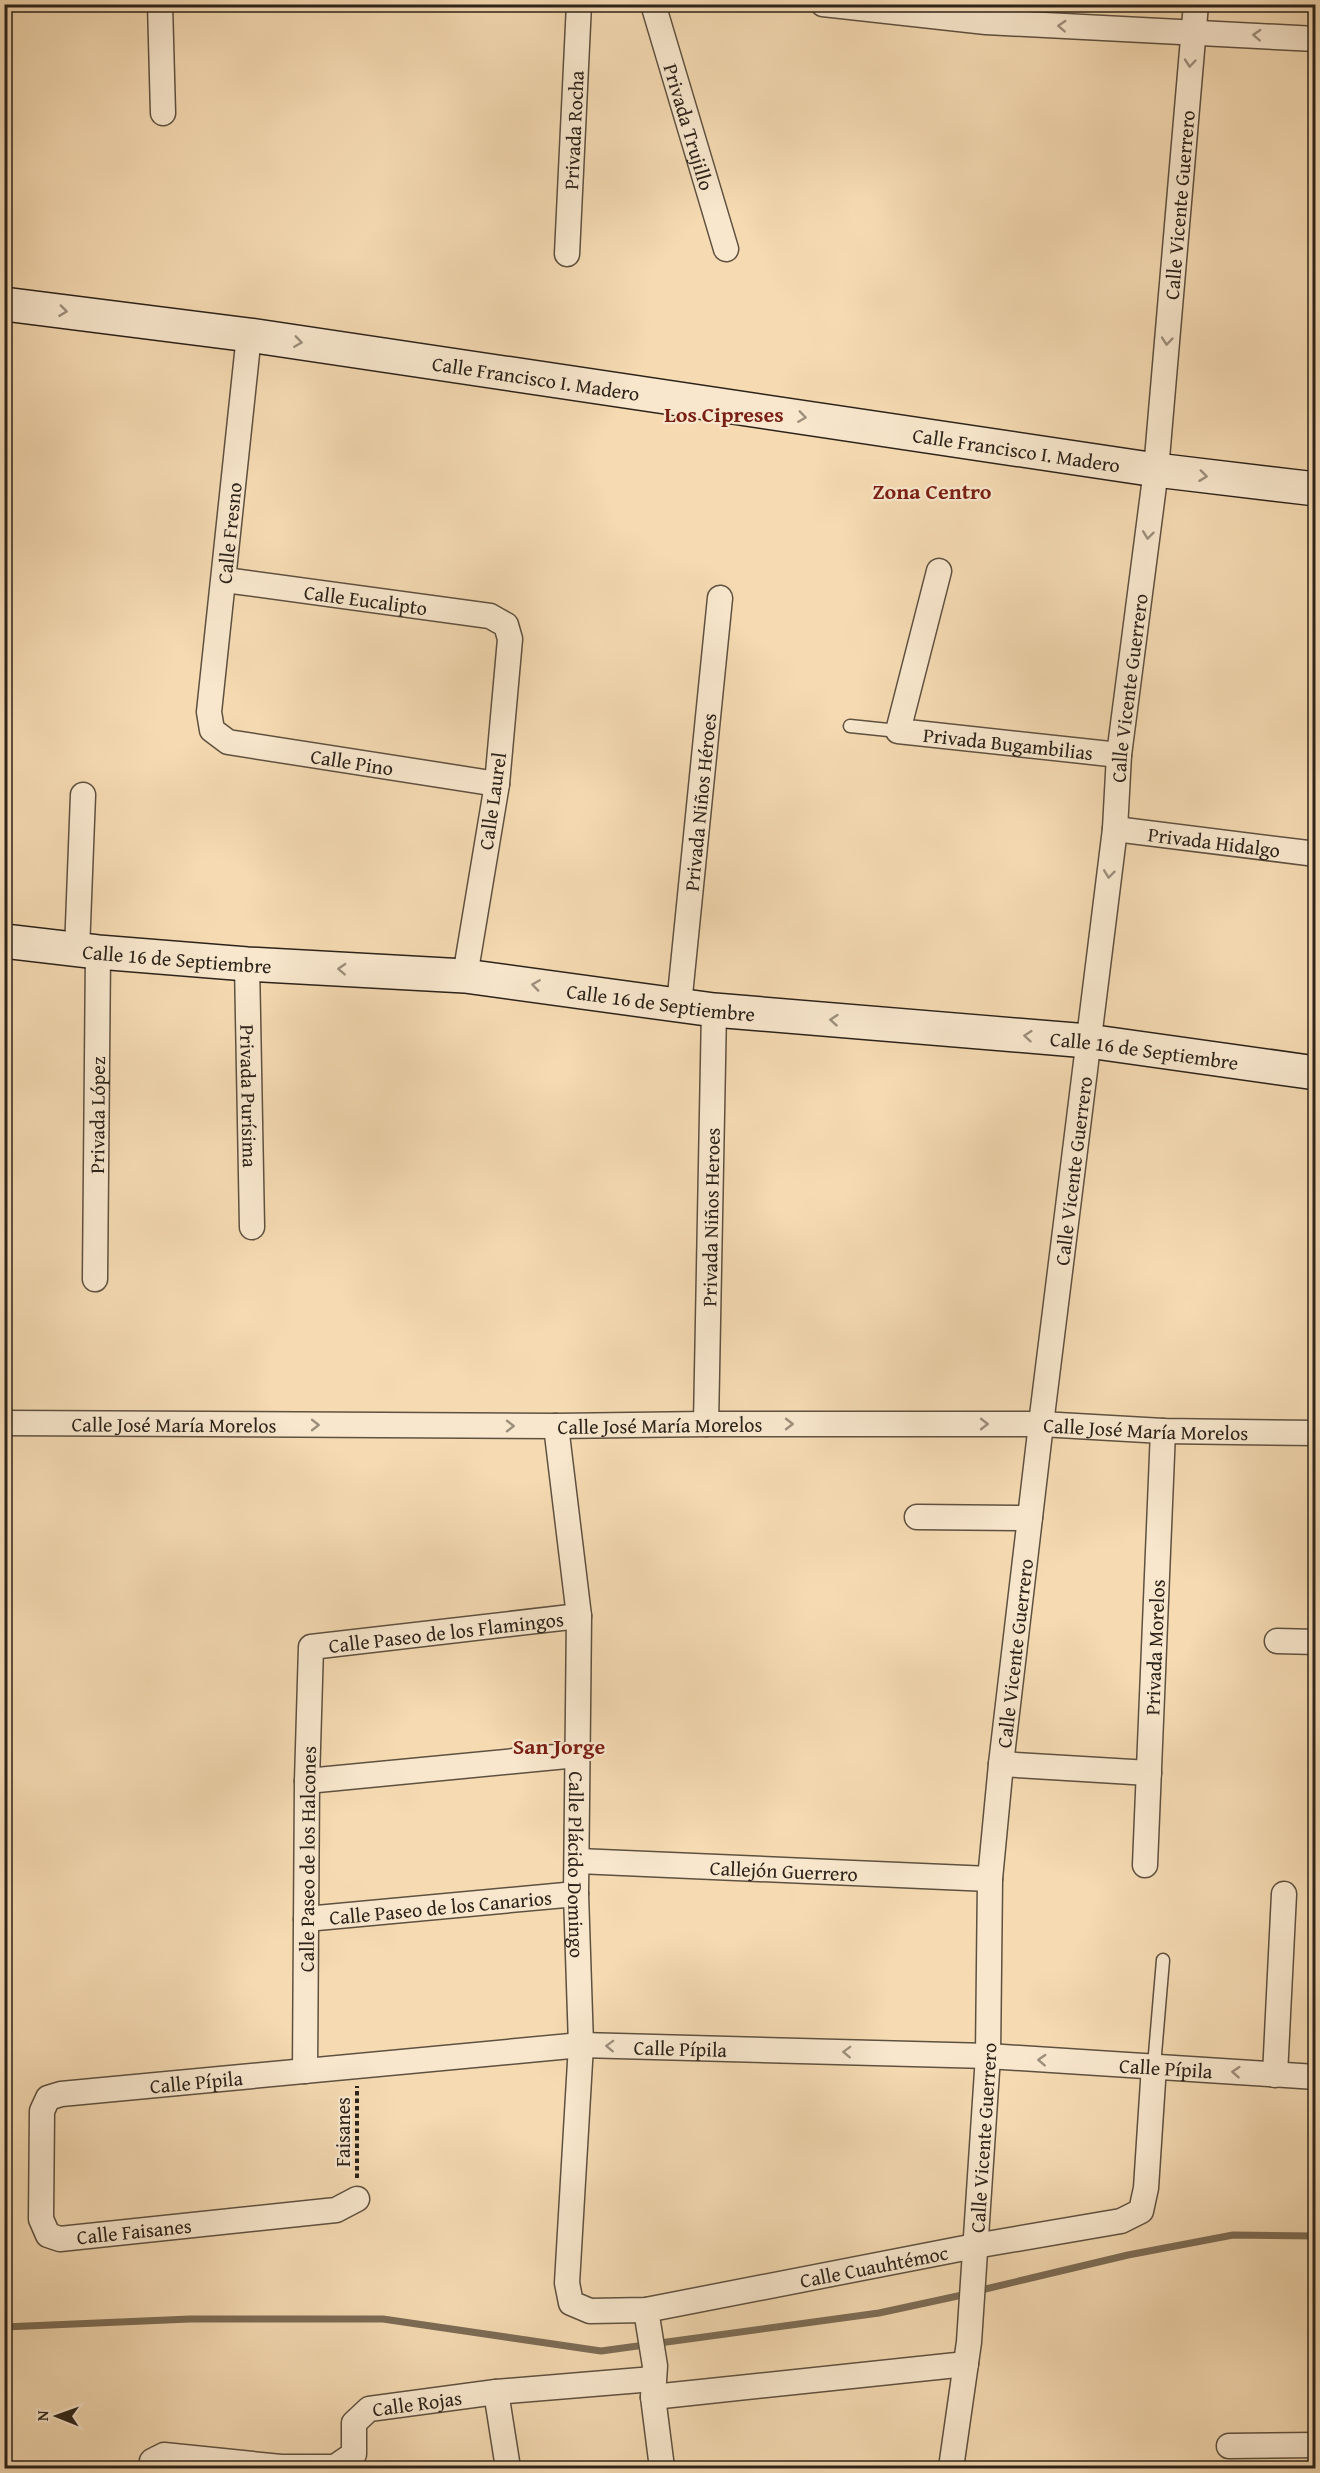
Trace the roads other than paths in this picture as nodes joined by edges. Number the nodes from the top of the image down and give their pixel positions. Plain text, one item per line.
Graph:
1 (160, 4) edge
2 (579, 4) edge
3 (653, 4) edge
4 (823, 4) edge
5 (1196, 4) edge
6 (1193, 32) junction
7 (1316, 39) edge
8 (163, 113) dead end
9 (726, 249) dead end
10 (567, 254) dead end
11 (4, 304) edge
12 (249, 335) junction
13 (1156, 470) junction
14 (1316, 489) edge
15 (939, 571) dead end
16 (225, 580) junction
17 (720, 598) dead end
18 (506, 626) joint
19 (850, 726) dead end
20 (212, 730) joint
21 (898, 731) junction
22 (1119, 755) junction
23 (497, 784) junction
24 (83, 795) dead end
25 (1115, 829) junction
26 (1316, 854) edge
27 (4, 941) edge
28 (87, 951) junction
29 (247, 964) junction
30 (465, 976) junction
31 (679, 1005) junction
32 (714, 1010) junction
33 (1088, 1041) junction
34 (1316, 1073) edge
35 (252, 1227) dead end
36 (95, 1279) dead end
37 (4, 1422) edge
38 (706, 1424) junction
39 (1041, 1424) junction
40 (556, 1426) junction
41 (1163, 1431) junction
42 (1316, 1432) edge
43 (917, 1517) dead end
44 (1030, 1518) junction
45 (579, 1616) junction
46 (1276, 1641) dead end
47 (1316, 1642) edge
48 (311, 1647) joint
49 (577, 1755) junction
50 (1001, 1764) junction
51 (1149, 1773) junction
52 (307, 1781) junction
53 (578, 1861) junction
54 (1145, 1865) dead end
55 (990, 1880) junction
56 (576, 1894) junction
57 (1284, 1894) dead end
58 (306, 1919) junction
59 (1163, 1960) dead end
60 (581, 2045) junction
61 (988, 2056) junction
62 (1154, 2066) junction
63 (305, 2071) junction
64 (1275, 2075) junction
65 (1316, 2077) edge
66 (48, 2098) joint
67 (357, 2199) road end
68 (974, 2257) junction
69 (571, 2303) joint
70 (646, 2310) junction
71 (968, 2353) junction
72 (654, 2380) junction
73 (496, 2392) junction
74 (1316, 2445) edge
75 (1229, 2446) dead end
76 (152, 2465) edge
77 (281, 2468) edge
78 (508, 2469) edge
79 (662, 2469) edge
80 (951, 2469) edge

1 - 8 street
2 - 10 street, Privada Rocha
3 - 9 street, Privada Trujillo
6 -> 4 street
5 - 6 street, Calle Vicente Guerrero
7 -> 6 street
6 -> 13 street, Calle Vicente Guerrero
11 -> 12 street, Calle Francisco I. Madero
12 -> 13 street, Calle Francisco I. Madero
12 - 16 street, Calle Fresno
13 -> 14 street, Calle Francisco I. Madero
13 -> 22 street, Calle Vicente Guerrero
15 - 21 street, Privada Bugambilias
16 - 18 street, Calle Eucalipto
16 - 20 street, Calle Fresno
17 - 31 street, Privada Niños Héroes
18 - 23 street, Calle Laurel
19 - 21 lane, Privada Bugambilias
20 - 23 street, Calle Pino
21 - 22 street, Privada Bugambilias
22 - 25 street, Calle Vicente Guerrero
23 - 30 street, Calle Laurel
24 - 28 street, Privada López
25 - 26 street, Privada Hidalgo
25 -> 33 street, Calle Vicente Guerrero
27 - 28 street, Calle 16 de Septiembre
28 - 29 street, Calle 16 de Septiembre
28 - 36 street, Privada López
30 -> 29 street, Calle 16 de Septiembre
29 - 35 street, Privada Purísima
31 -> 30 street, Calle 16 de Septiembre
31 - 32 street, Calle 16 de Septiembre
33 -> 32 street, Calle 16 de Septiembre
32 - 38 street, Privada Niños Heroes
33 - 34 street, Calle 16 de Septiembre
33 - 39 street, Calle Vicente Guerrero
37 -> 40 street, Calle José María Morelos
38 -> 39 street, Calle José María Morelos
38 - 40 street, Calle José María Morelos
39 - 41 street, Calle José María Morelos
39 - 44 street, Calle Vicente Guerrero
40 - 45 street, Calle Plácido Domingo
41 - 42 street, Calle José María Morelos
41 - 51 street, Privada Morelos
43 - 44 street
44 - 50 street, Calle Vicente Guerrero
45 - 48 street, Calle Paseo de los Flamingos
45 - 49 street, Calle Plácido Domingo
46 - 47 street
48 - 52 street, Calle Paseo de los Halcones
49 - 52 street
49 - 53 street, Calle Plácido Domingo
50 - 51 street
50 - 55 street, Calle Vicente Guerrero
51 - 54 street, Privada Morelos
52 - 58 street, Calle Paseo de los Halcones
53 - 55 street, Callejón Guerrero
53 - 56 street, Calle Plácido Domingo
55 - 61 street, Calle Vicente Guerrero
56 - 58 street, Calle Paseo de los Canarios
56 - 60 street, Calle Plácido Domingo
57 - 64 street
58 - 63 street, Calle Paseo de los Halcones
59 - 62 lane, Calle Cuauhtémoc
61 -> 60 street, Calle Pípila
60 - 63 street, Calle Pípila
60 - 69 street, Calle Plácido Domingo
62 -> 61 street, Calle Pípila
61 - 68 street, Calle Vicente Guerrero
64 -> 62 street, Calle Pípila
62 - 68 street, Calle Cuauhtémoc
63 - 66 street, Calle Pípila
64 - 65 street, Calle Pípila
66 - 67 street, Calle Faisanes
68 - 70 street, Calle Cuauhtémoc
68 - 71 street, Calle Vicente Guerrero
69 - 70 street, Calle Cuauhtémoc
70 - 72 street
71 - 72 street
71 - 80 street, Calle Vicente Guerrero
72 - 73 street, Calle Rojas
72 - 79 street
73 - 77 street, Calle Rojas
73 - 78 street
74 - 75 street
76 - 77 street, Calle Rojas

